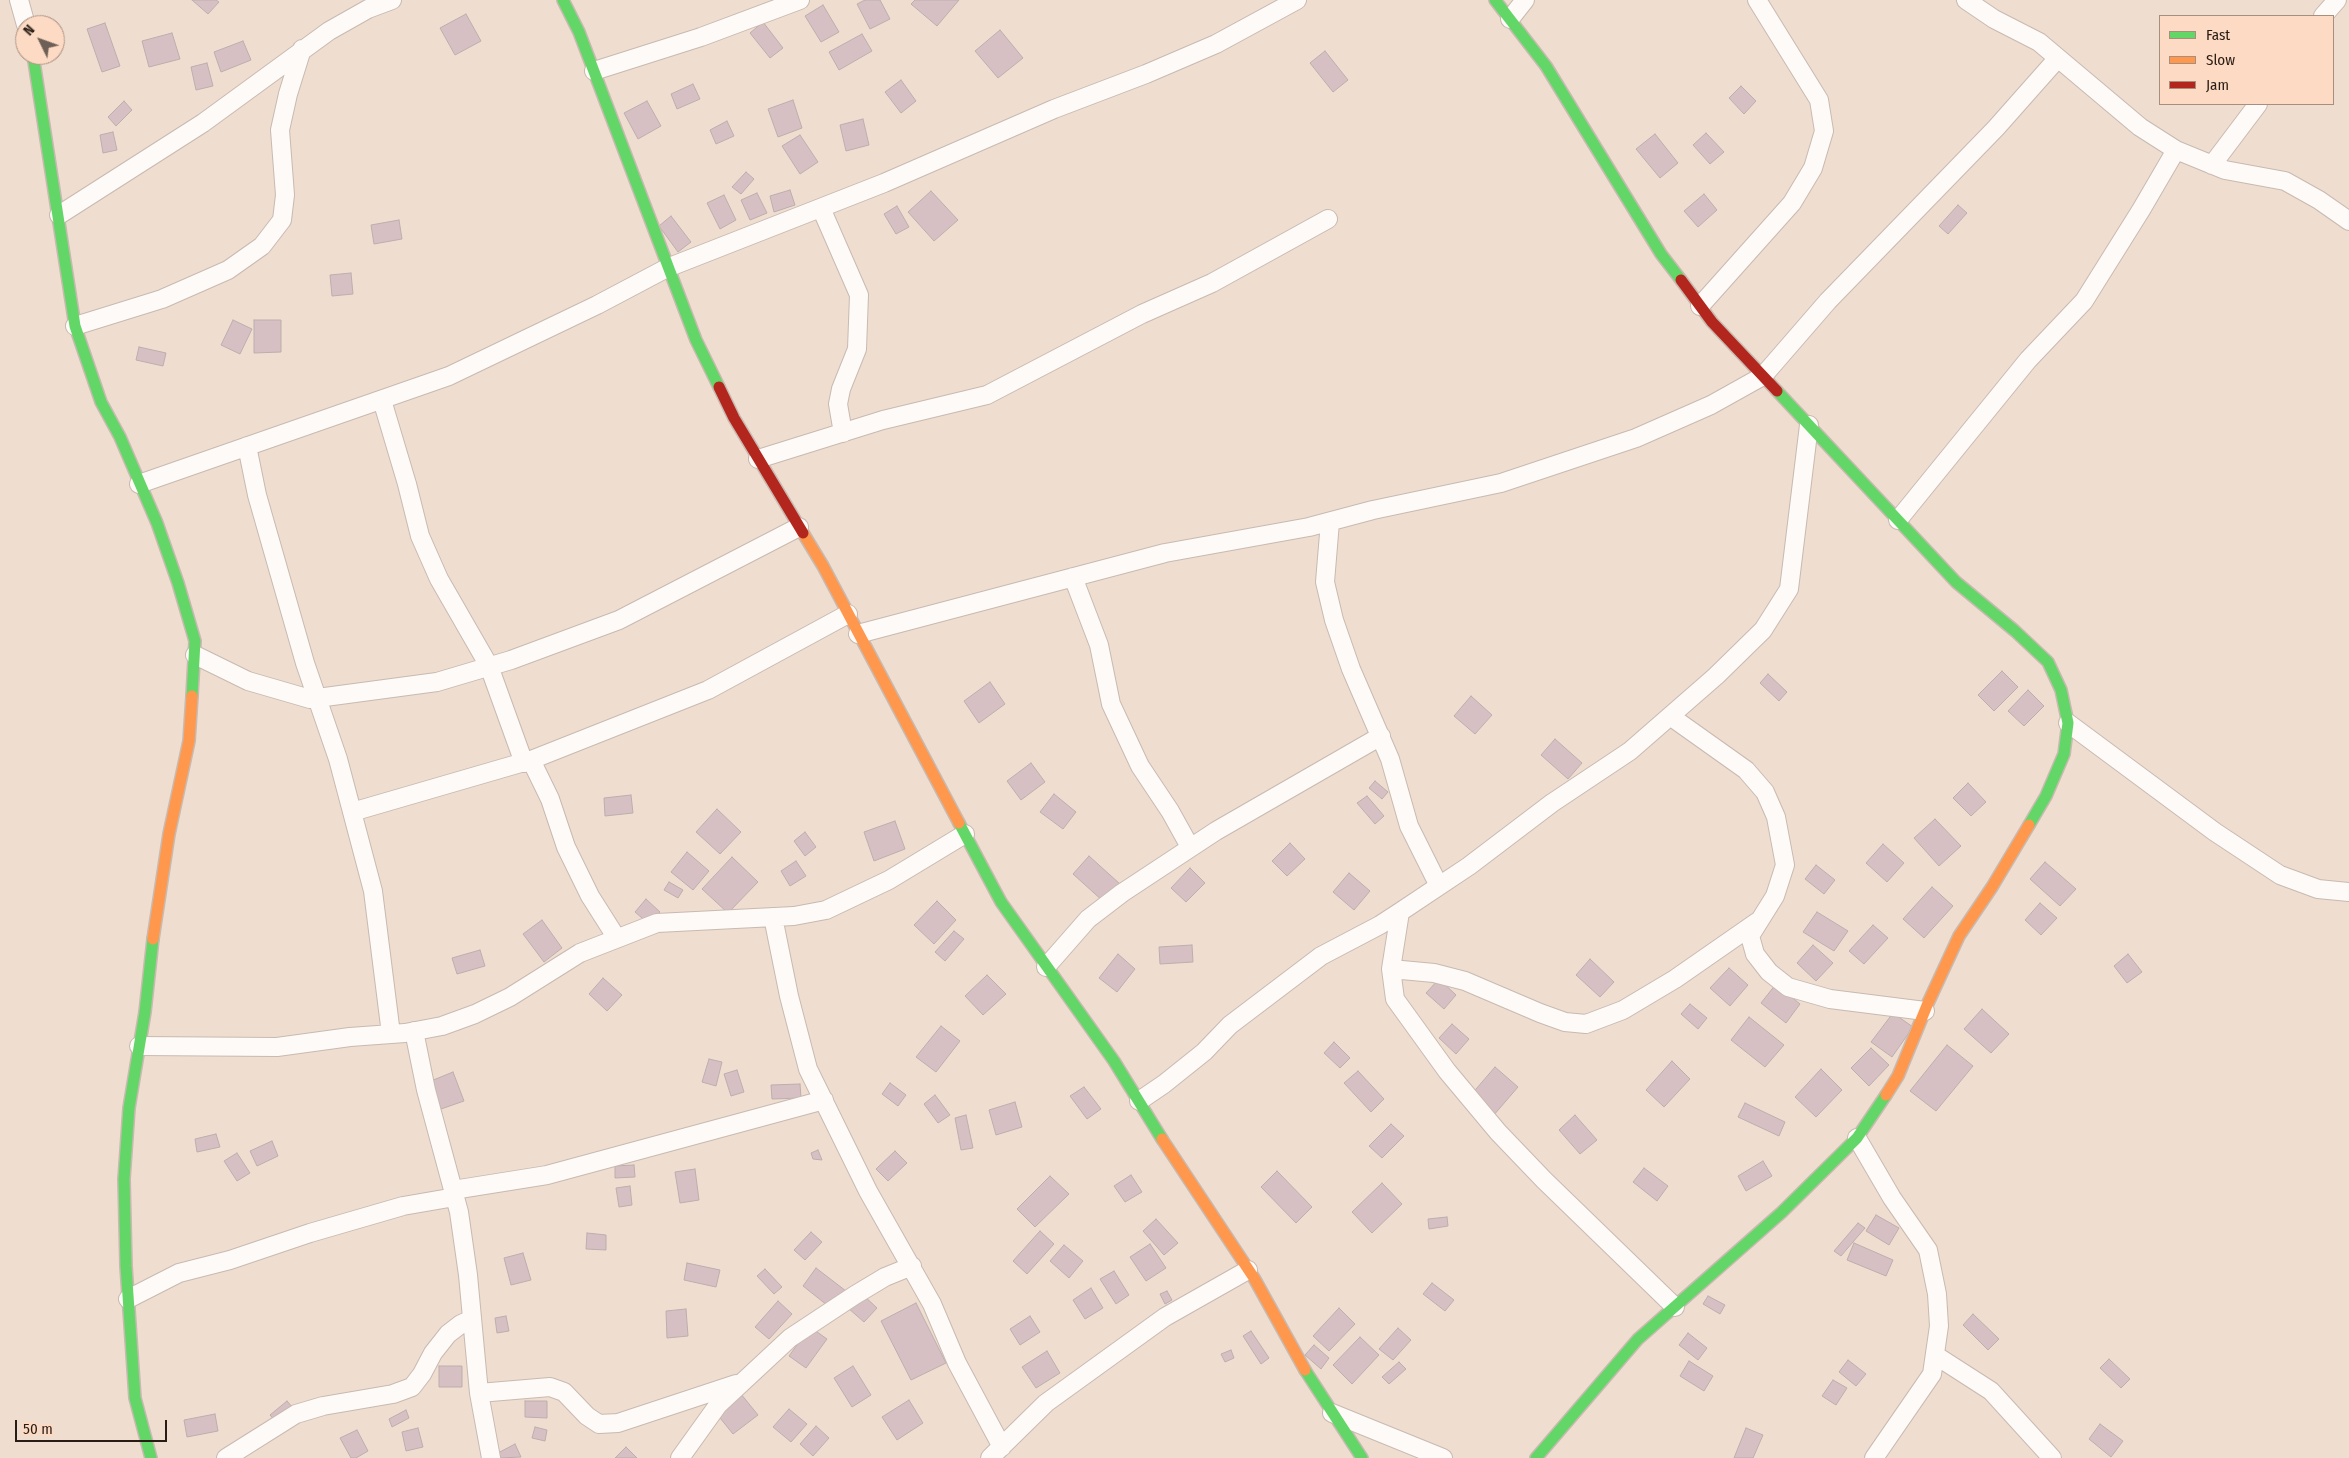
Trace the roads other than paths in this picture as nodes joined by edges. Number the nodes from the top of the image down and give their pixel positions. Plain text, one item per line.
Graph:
1 (19, 0) edge
2 (392, 0) edge
3 (562, 0) edge
4 (800, 0) edge
5 (1297, 0) edge
6 (1496, 0) edge
7 (1525, 0) edge
8 (1757, 0) edge
9 (1966, 0) edge
10 (2337, 0) edge
11 (23, 15) edge
12 (2325, 15) edge
13 (1510, 19) junction
14 (302, 49) junction
15 (2058, 58) junction
16 (35, 65) edge
17 (594, 71) junction
18 (2257, 105) edge
19 (2176, 150) junction
20 (2212, 165) junction
21 (822, 208) junction
22 (59, 215) junction
23 (1328, 220) dead end
24 (2349, 221) edge
25 (667, 268) junction
26 (1700, 306) junction
27 (75, 326) junction
28 (1763, 376) junction
29 (382, 400) junction
30 (1809, 425) junction
31 (843, 433) junction
32 (246, 446) junction
33 (758, 458) junction
34 (139, 484) junction
35 (1898, 520) junction
36 (1330, 522) junction
37 (799, 526) junction
38 (1073, 577) junction
39 (848, 614) junction
40 (858, 634) junction
41 (195, 655) junction
42 (489, 666) junction
43 (317, 698) junction
44 (1670, 716) junction
45 (2068, 722) junction
46 (1381, 736) junction
47 (527, 761) junction
48 (352, 812) junction
49 (965, 834) junction
50 (1190, 847) junction
51 (1439, 886) junction
52 (2349, 892) edge
53 (1400, 912) junction
54 (773, 917) junction
55 (1760, 920) junction
56 (616, 937) junction
57 (1046, 967) junction
58 (1391, 969) junction
59 (1925, 1011) junction
60 (414, 1031) junction
61 (391, 1034) junction
62 (139, 1046) junction
63 (824, 1100) junction
64 (1139, 1101) junction
65 (1857, 1138) junction
66 (454, 1193) junction
67 (912, 1266) junction
68 (1248, 1270) junction
69 (128, 1299) junction
70 (1675, 1307) junction
71 (472, 1319) junction
72 (1935, 1355) junction
73 (740, 1383) junction
74 (479, 1394) junction
75 (1332, 1413) junction
76 (996, 1452) edge
77 (151, 1458) edge
78 (226, 1458) edge
79 (491, 1458) edge
80 (680, 1458) edge
81 (1362, 1458) edge
82 (1442, 1458) edge
83 (1536, 1458) edge
84 (1874, 1458) edge
85 (2052, 1458) edge

1 - 11 street
2 - 14 street
3 - 17 street
4 - 17 street
5 - 21 street
6 - 13 street
7 - 13 street
8 - 26 street
9 - 15 street
10 - 12 street
13 - 26 street
14 - 22 street
14 - 27 street
15 - 19 street
15 - 28 street
16 - 22 street
17 - 25 street
18 - 20 street
19 - 20 street
19 - 35 street
20 - 24 street
21 - 25 street
21 - 31 street
22 - 27 street
23 - 31 street
25 - 29 street
25 - 33 street
26 - 28 street
27 - 34 street
28 - 30 street
28 - 36 street
29 - 32 street
29 - 42 street
30 - 35 street
30 - 44 street
31 - 33 street
32 - 34 street
32 - 43 street
33 - 37 street
34 - 41 street
35 - 45 street
36 - 38 street
36 - 46 street
37 - 39 street
37 - 42 street
38 - 40 street
38 - 50 street
39 - 40 street
39 - 47 street
40 - 49 street
41 - 43 street
41 - 62 street
42 - 43 street
42 - 47 street
43 - 48 street
44 - 51 street
44 - 55 street
45 - 52 street
45 - 59 street
46 - 50 street
46 - 51 street
47 - 48 street
47 - 56 street
48 - 61 street
49 - 54 street
49 - 57 street
50 - 57 street
51 - 53 street
53 - 58 street
53 - 64 street
54 - 56 street
54 - 63 street
55 - 58 street
55 - 59 street
56 - 60 street
57 - 64 street
58 - 70 street
59 - 65 street
60 - 61 street
60 - 66 street
61 - 62 street
62 - 69 street
63 - 66 street
63 - 67 street
64 - 68 street
65 - 70 street
65 - 72 street
66 - 69 street
66 - 71 street
67 - 73 street
67 - 76 street
68 - 75 street
68 - 76 street
69 - 77 street
70 - 83 street
71 - 74 street
71 - 78 street
72 - 84 street
72 - 85 street
73 - 74 street
73 - 80 street
74 - 79 street
75 - 81 street
75 - 82 street

